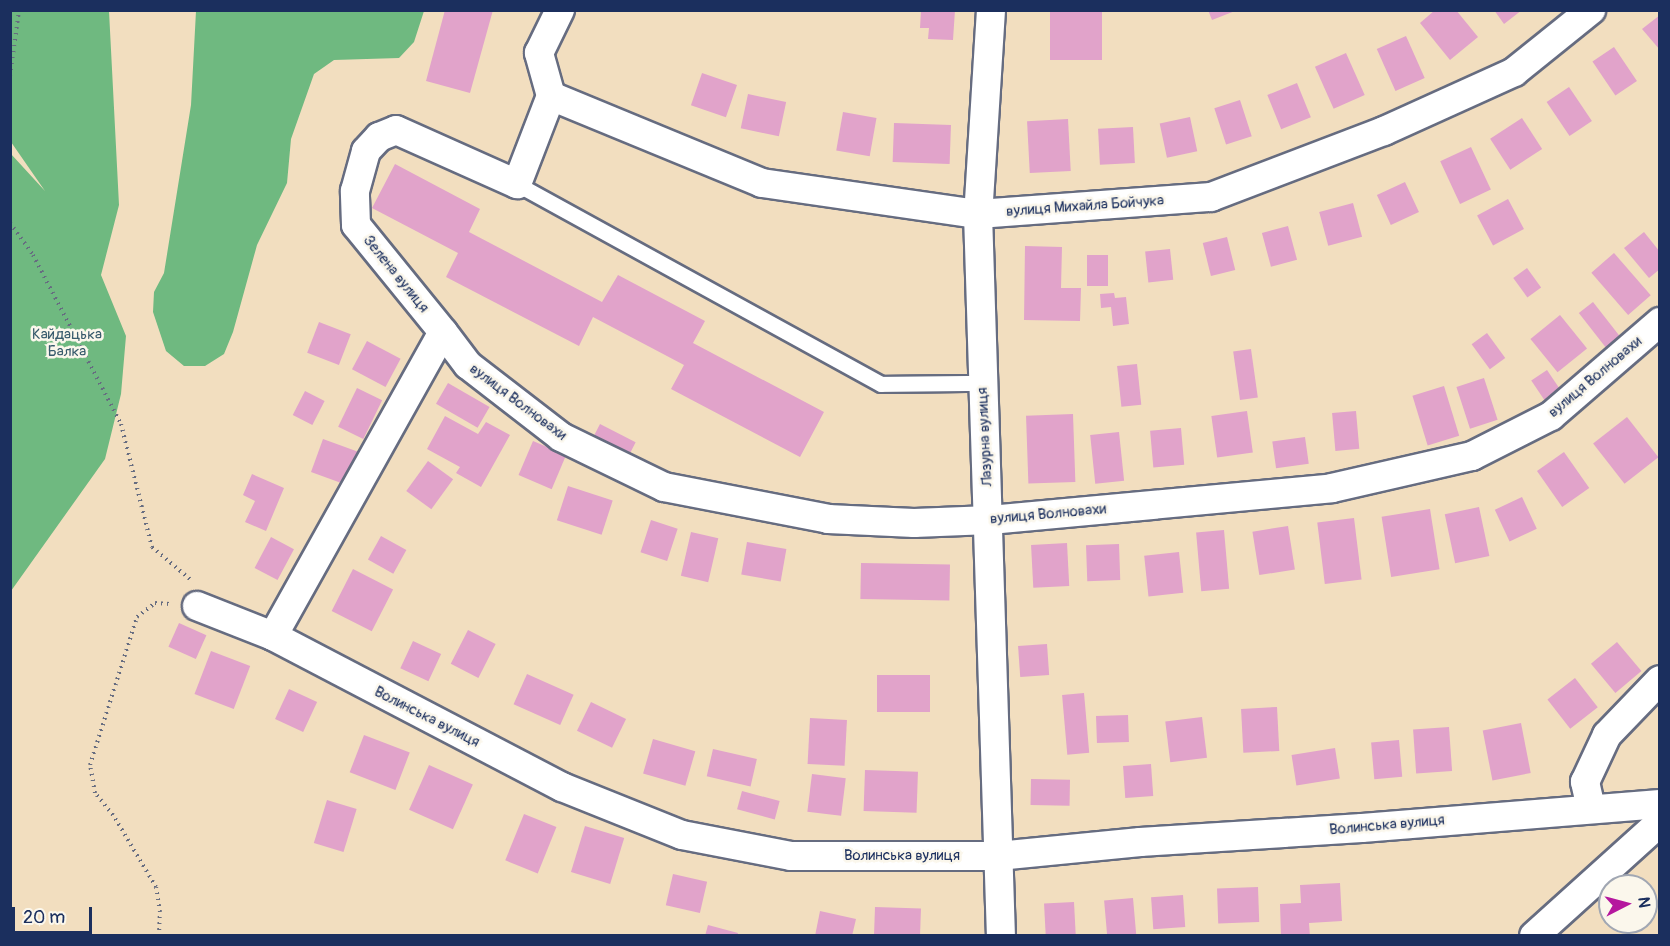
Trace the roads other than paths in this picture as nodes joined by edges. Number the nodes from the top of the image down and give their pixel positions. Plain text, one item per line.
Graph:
1 (560, 10) edge
2 (991, 10) edge
3 (1591, 10) edge
4 (551, 96) junction
5 (518, 184) junction
6 (978, 214) junction
7 (1659, 322) edge
8 (443, 332) junction
9 (982, 383) junction
10 (990, 520) junction
11 (197, 606) road end
12 (273, 636) junction
13 (1659, 680) edge
14 (1659, 804) edge
15 (1591, 808) junction
16 (1659, 822) edge
17 (998, 856) junction
18 (1001, 936) edge
19 (1534, 936) edge

1 - 4 street
2 - 6 street, Лазурна вулиця
3 - 6 street, вулиця Михайла Бойчука
4 - 5 street
4 - 6 street, вулиця Михайла Бойчука
5 - 8 street, Зелена вулиця
5 - 9 lane
6 - 9 street, Лазурна вулиця
7 - 10 street, вулиця Волновахи
8 - 10 street, вулиця Волновахи
8 - 12 street
9 - 10 street, Лазурна вулиця
10 - 17 street, Лазурна вулиця
11 - 12 street, Волинська вулиця
12 - 17 street, Волинська вулиця
13 - 15 street
14 - 15 street, Волинська вулиця
15 - 17 street, Волинська вулиця
16 - 19 street
17 - 18 street, Лазурна вулиця

